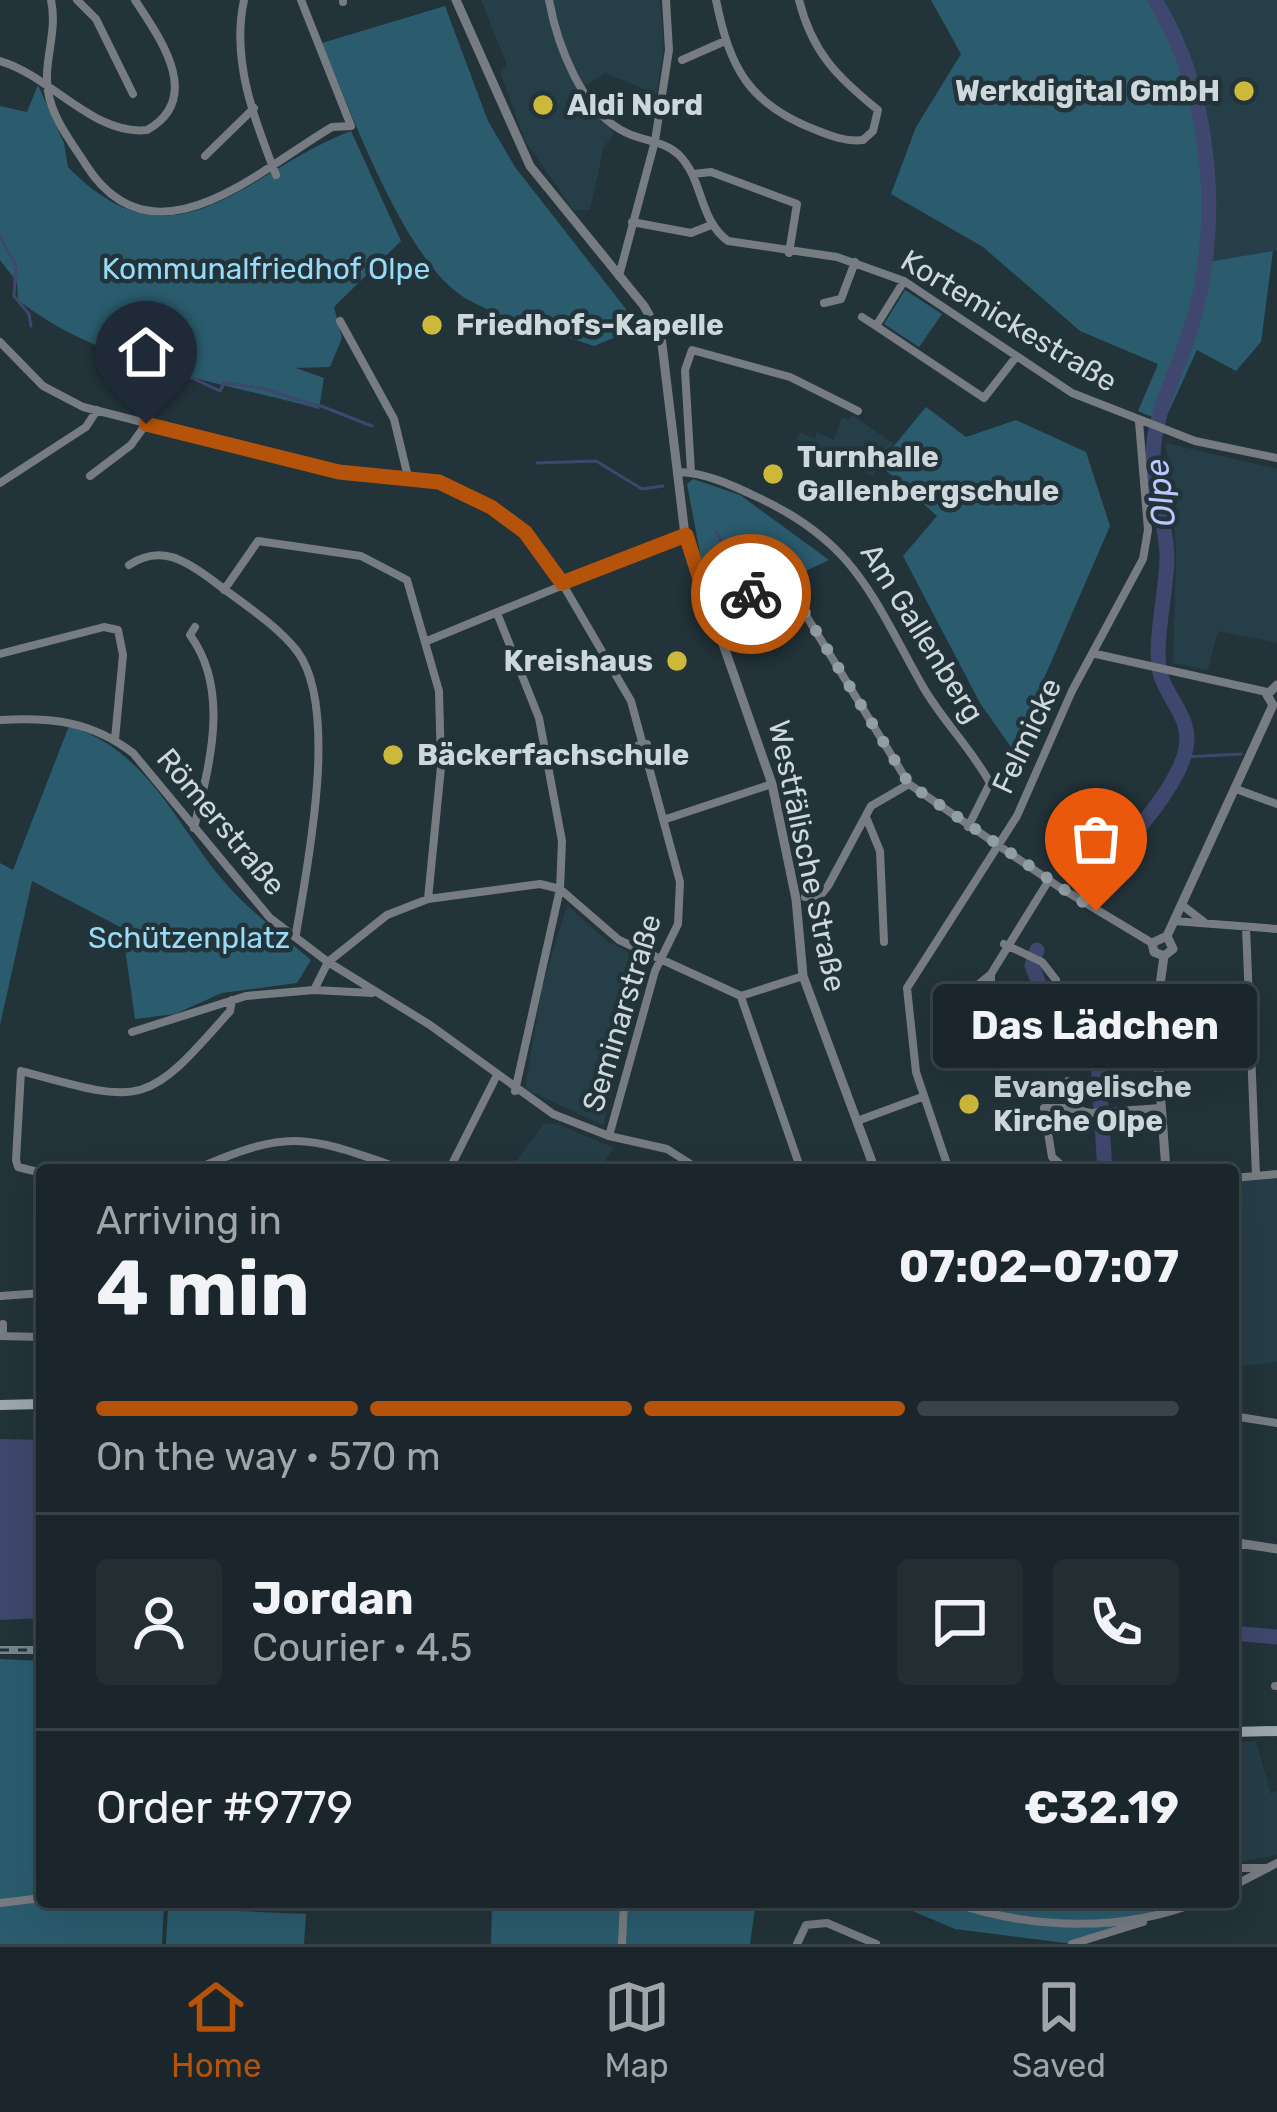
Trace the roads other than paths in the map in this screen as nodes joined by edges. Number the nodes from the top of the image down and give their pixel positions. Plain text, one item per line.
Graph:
1 (51, 0) edge
2 (77, 0) edge
3 (136, 0) edge
4 (244, 0) edge
5 (301, 0) edge
6 (457, 0) edge
7 (549, 0) edge
8 (666, 0) edge
9 (716, 0) edge
10 (799, 0) edge
11 (724, 41) junction
12 (682, 60) dead end
13 (0, 61) edge
14 (48, 83) junction
15 (133, 94) dead end
16 (254, 109) junction
17 (655, 142) junction
18 (205, 156) dead end
19 (274, 171) junction
20 (692, 174) junction
21 (632, 222) junction
22 (711, 225) junction
23 (789, 254) junction
24 (855, 262) junction
25 (619, 276) junction
26 (904, 281) junction
27 (824, 303) dead end
28 (862, 316) dead end
29 (340, 321) dead end
30 (876, 326) junction
31 (0, 342) edge
32 (1016, 357) junction
33 (97, 410) junction
34 (858, 411) dead end
35 (1143, 423) junction
36 (146, 424) junction
37 (1277, 458) edge
38 (679, 472) junction
39 (692, 472) junction
40 (90, 476) dead end
41 (407, 477) junction
42 (0, 483) edge
43 (686, 535) junction
44 (129, 565) dead end
45 (562, 583) junction
46 (224, 590) junction
47 (707, 601) junction
48 (723, 605) junction
49 (497, 613) junction
50 (715, 621) junction
51 (195, 627) dead end
52 (427, 641) junction
53 (0, 654) edge
54 (1096, 654) junction
55 (1272, 688) edge
56 (1275, 706) edge
57 (0, 720) edge
58 (115, 739) junction
59 (646, 744) junction
60 (551, 762) junction
61 (772, 784) junction
62 (909, 784) junction
63 (1236, 788) junction
64 (1277, 804) edge
65 (865, 815) junction
66 (666, 819) junction
67 (968, 826) junction
68 (194, 829) junction
69 (998, 846) junction
70 (1048, 880) junction
71 (560, 889) junction
72 (805, 897) dead end
73 (428, 899) junction
74 (1181, 905) junction
75 (1174, 921) junction
76 (1205, 923) junction
77 (1246, 927) junction
78 (1277, 929) edge
79 (296, 934) junction
80 (1167, 936) junction
81 (884, 942) dead end
82 (1152, 943) junction
83 (1004, 944) junction
84 (1164, 956) junction
85 (662, 960) junction
86 (328, 962) junction
87 (991, 974) junction
88 (802, 976) junction
89 (1056, 980) dead end
90 (314, 990) junction
91 (375, 993) junction
92 (741, 996) junction
93 (232, 1000) junction
94 (1247, 1016) junction
95 (1155, 1022) junction
96 (132, 1032) dead end
97 (496, 1077) junction
98 (1068, 1082) dead end
99 (515, 1091) junction
100 (922, 1096) junction
101 (1069, 1108) junction
102 (1161, 1108) junction
103 (857, 1121) junction
104 (609, 1136) junction
105 (207, 1164) edge
106 (386, 1164) edge
107 (451, 1164) edge
108 (691, 1164) edge
109 (799, 1164) edge
110 (873, 1164) edge
111 (947, 1164) edge
112 (1060, 1164) edge
113 (1166, 1164) edge
114 (36, 1172) edge
115 (1277, 1174) edge
116 (1256, 1175) junction
117 (1239, 1177) edge
118 (36, 1294) edge
119 (2, 1297) edge
120 (4, 1324) dead end
121 (2, 1336) edge
122 (36, 1337) edge
123 (36, 1404) edge
124 (0, 1405) edge
125 (1239, 1417) edge
126 (1274, 1423) edge
127 (1239, 1540) edge
128 (1277, 1549) edge
129 (1277, 1731) edge
130 (1239, 1732) edge
131 (1273, 1865) edge
132 (1239, 1868) edge
133 (1239, 1883) edge
134 (36, 1899) edge
135 (0, 1903) edge
136 (624, 1908) edge
137 (980, 1908) edge
138 (1181, 1908) edge
139 (1144, 1921) junction
140 (622, 1944) edge
141 (797, 1944) edge
142 (876, 1944) edge
143 (1072, 1944) edge

1 - 14 street
2 - 15 street
3 - 14 street
4 - 16 street
5 - 19 street
6 - 25 street
7 - 17 street
8 - 17 street
9 - 11 street
10 - 11 street
11 - 12 street
13 - 14 street
14 - 19 street
16 - 18 street
16 - 19 street
17 - 20 street
17 - 21 street
20 - 22 street
20 - 23 street
21 - 22 street
21 - 25 street
22 - 23 street, Kortemickestraße
23 - 24 street, Kortemickestraße
24 - 26 street, Kortemickestraße
24 - 27 street, Kortemickestraße
25 - 38 street
26 - 30 street
26 - 32 street, Kortemickestraße
28 - 30 street
29 - 41 street
30 - 32 street
31 - 33 street, Seminarstraße
32 - 35 street, Kortemickestraße
33 - 36 street, Seminarstraße
33 - 42 street
34 - 39 street
35 - 37 street, Kortemickestraße
35 - 54 street, Felmicke
36 - 40 street
36 - 41 street, Seminarstraße
38 - 39 street, Am Gallenberg
38 - 43 street
39 - 67 street, Am Gallenberg
41 - 45 street, Seminarstraße
43 - 45 street
43 - 47 street
44 - 46 street
45 - 49 street
45 - 59 street, Seminarstraße
46 - 52 street
46 - 79 street
47 - 48 street
47 - 50 street, Westfälische Straße
48 - 50 street
48 - 62 street
49 - 52 street
49 - 60 street
50 - 61 street, Westfälische Straße
51 - 68 street
52 - 73 street
53 - 58 street
54 - 55 street
54 - 69 street, Felmicke
55 - 56 street
56 - 63 street
57 - 58 street, Römerstraße
58 - 68 street, Römerstraße
59 - 60 street
59 - 66 street, Seminarstraße
60 - 71 street
61 - 66 street
61 - 88 street, Westfälische Straße
62 - 65 street
62 - 67 street
63 - 64 street
63 - 74 street
65 - 72 street
65 - 81 street
66 - 85 street, Seminarstraße
67 - 69 street
68 - 79 street, Römerstraße
69 - 70 street
69 - 100 street, Felmicke
70 - 82 street
70 - 83 street
71 - 73 street
71 - 85 street
71 - 99 street
73 - 86 street
74 - 75 street
74 - 76 street
75 - 76 street
75 - 80 street
76 - 77 street
77 - 78 street
77 - 94 street
79 - 86 street, Römerstraße
80 - 82 street
80 - 84 street
82 - 84 street
83 - 87 street
83 - 89 street
84 - 95 street
85 - 92 street
85 - 104 street, Seminarstraße
86 - 90 street
86 - 91 street, Römerstraße
87 - 87 street
88 - 92 street
88 - 103 street, Westfälische Straße
90 - 91 street
90 - 93 street
91 - 97 street, Römerstraße
92 - 109 street
93 - 96 street
93 - 114 street
94 - 95 street
94 - 116 street
95 - 102 street
97 - 99 street, Römerstraße
97 - 107 street
98 - 101 street
99 - 104 street, Römerstraße
100 - 103 street
100 - 111 street, Felmicke
101 - 102 street
101 - 112 street
102 - 113 street
103 - 110 street, Westfälische Straße
104 - 108 street, Römerstraße
105 - 106 street
115 - 116 street
116 - 117 street
118 - 119 street
120 - 121 street
121 - 122 street
123 - 124 main road
125 - 126 street
127 - 128 street
129 - 130 main road
131 - 132 street
131 - 133 street
134 - 135 street
136 - 140 street
137 - 139 street
138 - 139 street
139 - 143 street
141 - 142 street

